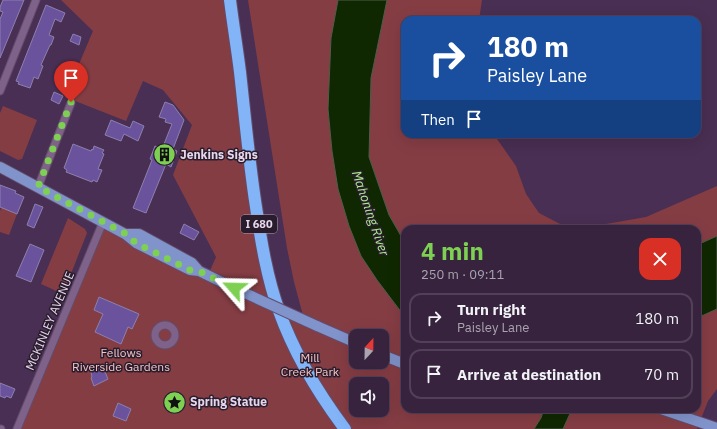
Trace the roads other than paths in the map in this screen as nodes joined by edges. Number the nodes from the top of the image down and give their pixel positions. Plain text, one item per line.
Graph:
1 (36, 0) edge
2 (230, 0) edge
3 (0, 91) edge
4 (71, 102) dead end
5 (0, 167) edge
6 (38, 187) junction
7 (103, 222) junction
8 (349, 340) edge
9 (389, 358) edge
10 (401, 362) edge
11 (673, 413) edge
12 (717, 428) edge
13 (17, 429) edge
14 (345, 429) edge

1 - 3 street
2 - 14 highway, I 680
4 - 6 street
5 - 6 main road
6 - 7 main road
7 - 8 main road, bridge
7 - 13 street, MCKINLEY AVENUE
9 - 10 main road
11 - 12 main road

